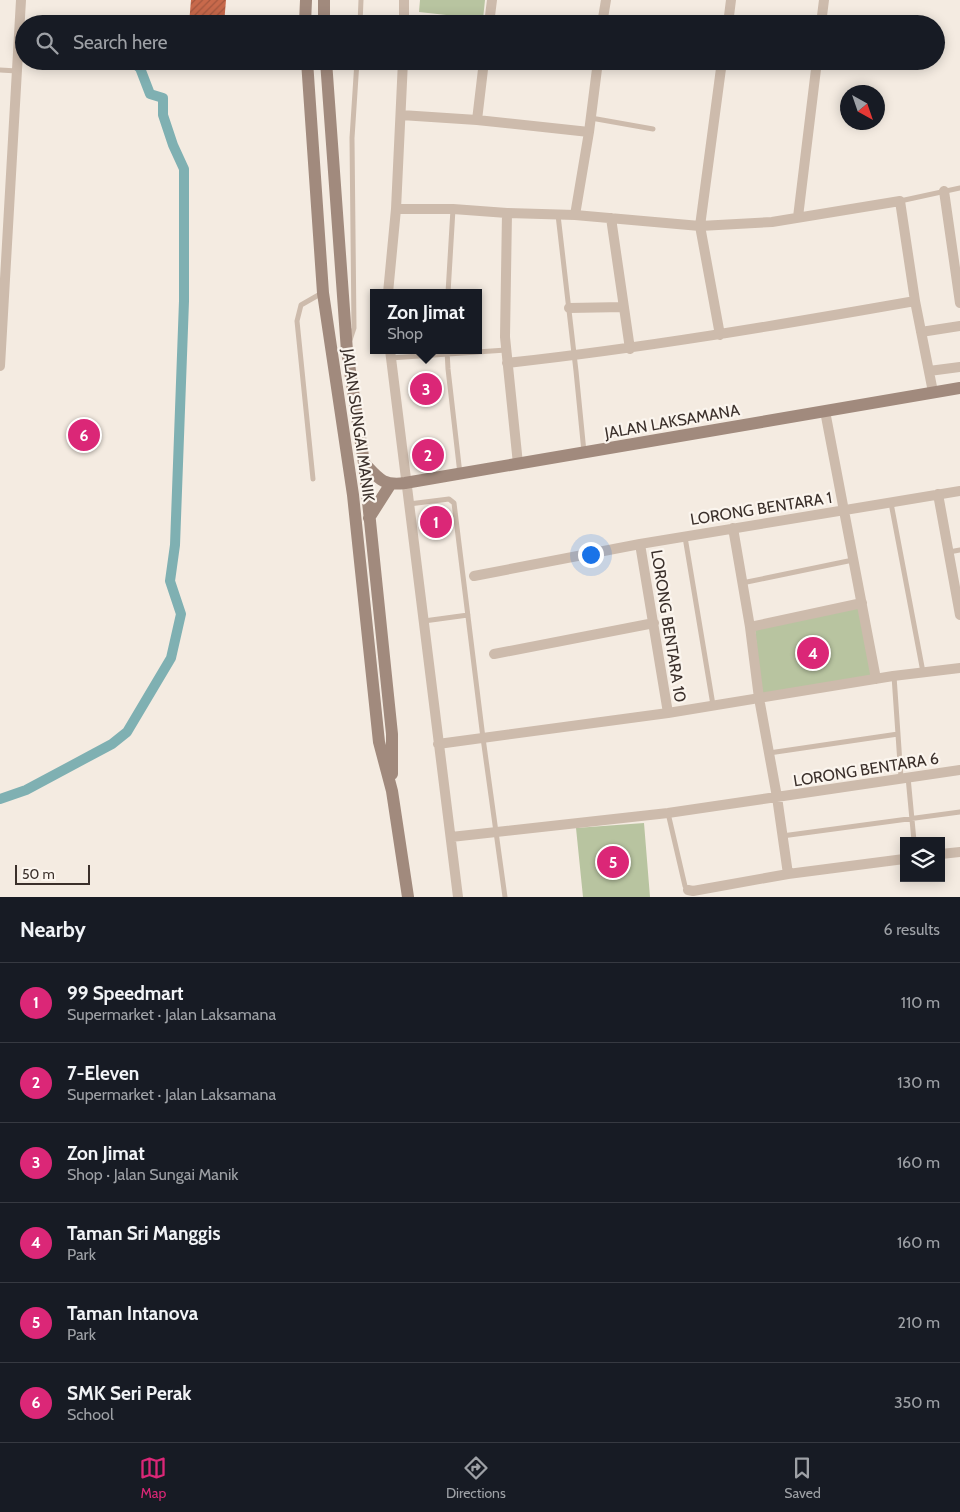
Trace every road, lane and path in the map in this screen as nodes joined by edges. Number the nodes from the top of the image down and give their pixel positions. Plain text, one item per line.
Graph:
1 (21, 0) edge
2 (306, 0) edge
3 (324, 0) edge
4 (362, 0) edge
5 (404, 0) edge
6 (492, 0) edge
7 (606, 0) edge
8 (731, 0) edge
9 (824, 0) edge
10 (20, 15) edge
11 (305, 15) edge
12 (324, 15) edge
13 (361, 15) edge
14 (404, 15) edge
15 (490, 15) edge
16 (604, 15) edge
17 (729, 15) edge
18 (822, 15) edge
19 (0, 70) edge
20 (308, 70) edge
21 (327, 70) edge
22 (356, 70) edge
23 (403, 70) edge
24 (483, 70) edge
25 (597, 70) edge
26 (721, 70) edge
27 (816, 70) edge
28 (17, 71) joint
29 (401, 115) junction
30 (591, 118) junction
31 (477, 120) junction
32 (652, 129) dead end
33 (589, 132) junction
34 (960, 188) edge
35 (944, 191) junction
36 (900, 201) junction
37 (396, 209) junction
38 (453, 209) junction
39 (4, 213) edge
40 (507, 213) junction
41 (558, 214) junction
42 (575, 215) junction
43 (798, 217) junction
44 (611, 218) junction
45 (700, 226) junction
46 (959, 288) edge
47 (388, 289) edge
48 (448, 289) edge
49 (323, 293) junction
50 (915, 301) junction
51 (960, 303) edge
52 (2, 304) edge
53 (624, 307) junction
54 (569, 308) junction
55 (960, 326) edge
56 (921, 332) junction
57 (720, 335) junction
58 (630, 348) junction
59 (506, 350) junction
60 (347, 351) junction
61 (482, 351) edge
62 (390, 354) edge
63 (447, 354) edge
64 (574, 355) junction
65 (508, 363) junction
66 (0, 366) edge
67 (960, 367) edge
68 (929, 372) junction
69 (960, 388) edge
70 (933, 392) junction
71 (825, 411) junction
72 (584, 452) junction
73 (364, 462) junction
74 (518, 464) junction
75 (460, 474) junction
76 (313, 479) dead end
77 (405, 483) junction
78 (390, 485) junction
79 (960, 491) edge
80 (938, 494) junction
81 (891, 502) junction
82 (408, 504) junction
83 (844, 510) junction
84 (369, 518) junction
85 (733, 528) junction
86 (684, 536) junction
87 (640, 544) junction
88 (960, 550) edge
89 (949, 552) junction
90 (853, 560) junction
91 (474, 576) dead end
92 (742, 582) junction
93 (959, 597) edge
94 (862, 603) junction
95 (960, 615) edge
96 (468, 616) junction
97 (423, 621) junction
98 (654, 623) junction
99 (750, 627) junction
100 (494, 654) dead end
101 (960, 668) edge
102 (923, 672) junction
103 (894, 676) junction
104 (876, 679) junction
105 (759, 698) junction
106 (713, 705) junction
107 (668, 712) junction
108 (898, 734) junction
109 (483, 738) junction
110 (438, 744) junction
111 (769, 753) junction
112 (960, 770) edge
113 (905, 777) junction
114 (392, 791) junction
115 (777, 797) junction
116 (960, 812) edge
117 (668, 813) junction
118 (912, 818) junction
119 (496, 832) junction
120 (782, 836) junction
121 (450, 837) junction
122 (914, 837) edge
123 (960, 852) edge
124 (945, 854) edge
125 (900, 860) edge
126 (788, 874) junction
127 (688, 890) joint
128 (408, 897) edge
129 (458, 897) edge
130 (505, 897) edge

1 - 10 street
2 - 11 main road
3 - 12 main road
4 - 13 lane
5 - 14 street
6 - 15 street
7 - 16 street
8 - 17 street
9 - 18 street
19 - 28 lane
20 - 49 main road, JALAN SUNGAI MANIK
21 - 60 main road, JALAN SUNGAI MANIK
22 - 60 lane
23 - 29 street
24 - 31 street
25 - 30 street
26 - 45 street
27 - 43 street
28 - 39 street
29 - 31 street
29 - 37 street
30 - 32 lane
30 - 33 street
31 - 33 street
33 - 42 street
34 - 35 lane
35 - 36 lane
35 - 46 street
36 - 43 street
36 - 50 street
37 - 38 street
37 - 47 street
38 - 40 street
38 - 48 lane
39 - 52 street
40 - 41 street
40 - 59 street
41 - 42 street
41 - 54 lane
42 - 44 street
43 - 45 street
44 - 45 street
44 - 53 street
45 - 57 street
46 - 51 street
49 - 76 lane
49 - 114 main road, JALAN SUNGAI MANIK
50 - 56 street
50 - 57 street
52 - 66 street
53 - 54 street
53 - 58 street
54 - 64 lane
55 - 56 street
56 - 68 street
57 - 58 street
58 - 64 street
59 - 61 lane
59 - 65 street
60 - 73 main road, JALAN SUNGAI MANIK
62 - 77 street
63 - 75 lane
64 - 65 street
64 - 72 lane
65 - 74 street
67 - 68 street
68 - 70 street
69 - 70 main road, JALAN LAKSAMANA
70 - 71 main road, JALAN LAKSAMANA
71 - 72 main road, JALAN LAKSAMANA
71 - 83 street
72 - 74 main road, JALAN LAKSAMANA
73 - 78 main road
73 - 84 main road, JALAN SUNGAI MANIK
74 - 75 main road, JALAN LAKSAMANA
75 - 77 main road, JALAN LAKSAMANA
77 - 78 main road, JALAN LAKSAMANA
77 - 82 street
78 - 84 main road
79 - 80 street, LORONG BENTARA 1
80 - 81 street, LORONG BENTARA 1
80 - 89 street
81 - 83 street, LORONG BENTARA 1
81 - 102 lane
82 - 96 lane
82 - 97 street
83 - 85 street, LORONG BENTARA 1
83 - 90 street
84 - 114 main road, JALAN SUNGAI MANIK
85 - 86 street, LORONG BENTARA 1
85 - 92 street
86 - 87 street, LORONG BENTARA 1
86 - 106 lane
87 - 91 street, LORONG BENTARA 1
87 - 98 street, LORONG BENTARA 10
88 - 89 lane
89 - 93 street
90 - 92 lane
90 - 94 street
92 - 99 street
93 - 95 street
94 - 99 street
94 - 104 street
96 - 97 lane
96 - 109 lane
97 - 110 street
98 - 100 street
98 - 107 street, LORONG BENTARA 10
99 - 105 street
101 - 102 street
102 - 103 street
103 - 104 street
103 - 108 lane
104 - 105 street
105 - 106 street
105 - 111 street
106 - 107 street
107 - 109 street
108 - 111 lane
108 - 113 lane
109 - 110 street
109 - 119 lane
110 - 121 street
111 - 115 street
112 - 113 street, LORONG BENTARA 6
113 - 115 street, LORONG BENTARA 6
113 - 118 lane
114 - 128 main road, JALAN SUNGAI MANIK
115 - 117 street, LORONG BENTARA 6
115 - 120 street
116 - 118 lane
117 - 119 street, LORONG BENTARA 6
117 - 127 lane
118 - 120 lane
118 - 122 lane
119 - 121 street, LORONG BENTARA 6
119 - 130 lane
120 - 126 street
121 - 129 street
123 - 124 street
125 - 126 street
126 - 127 street

